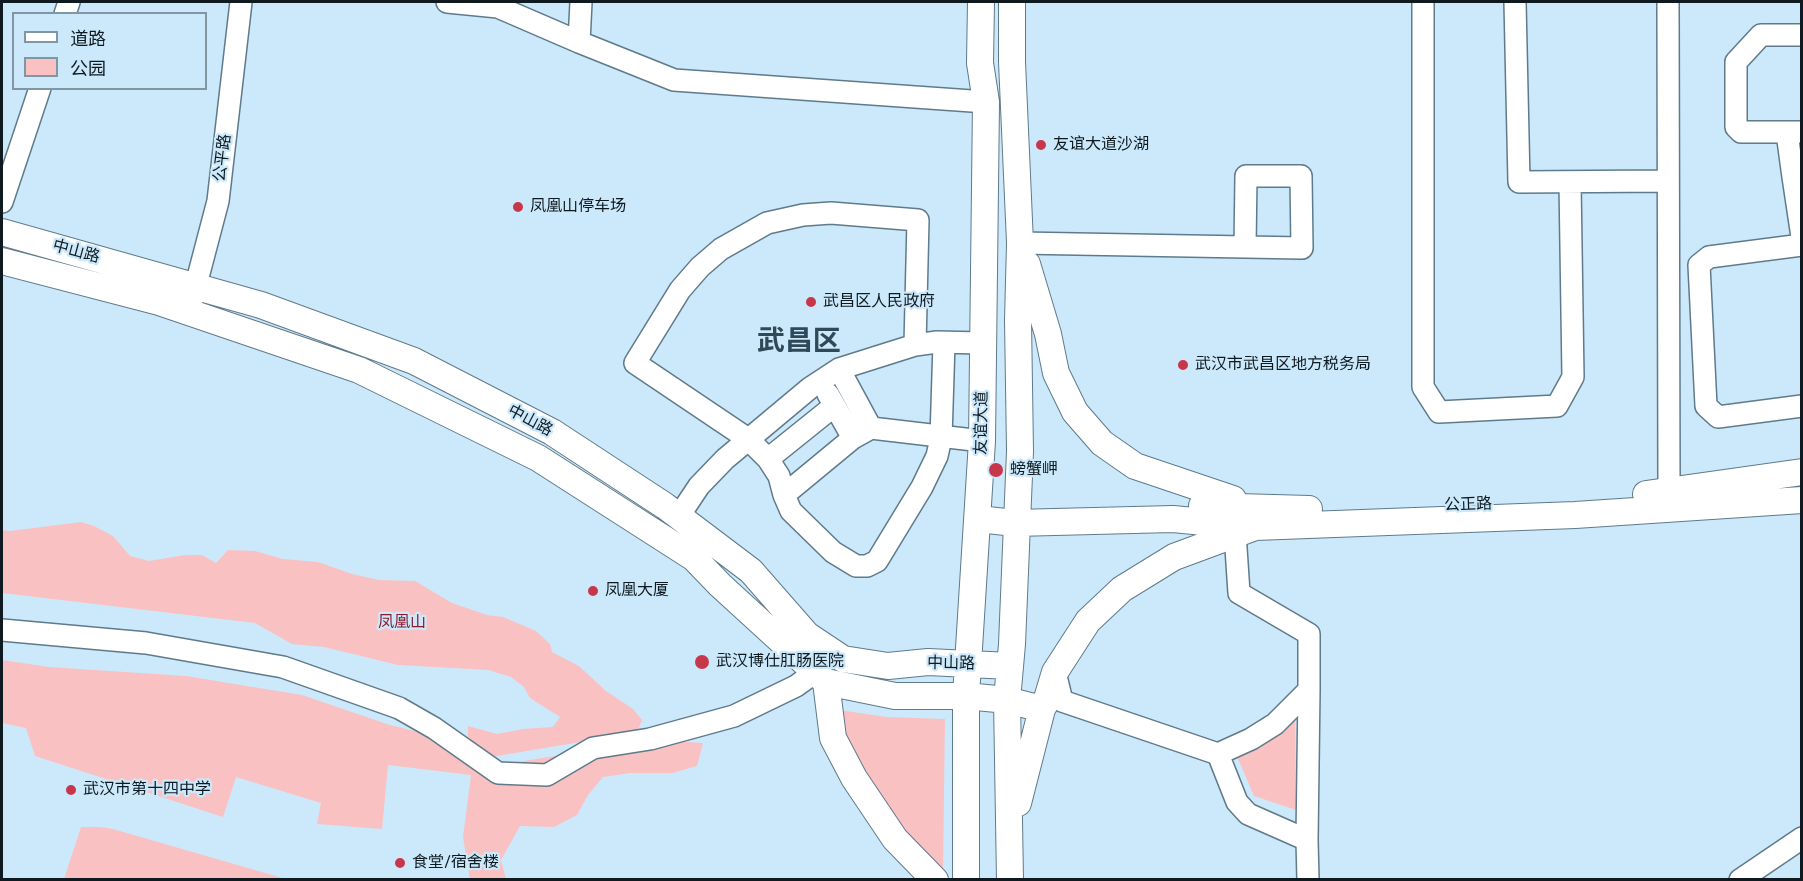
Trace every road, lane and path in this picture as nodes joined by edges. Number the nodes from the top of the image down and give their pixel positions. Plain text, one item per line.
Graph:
1 (242, 2) edge
2 (447, 2) edge
3 (581, 2) edge
4 (981, 2) edge
5 (1012, 2) edge
6 (1423, 2) edge
7 (1515, 2) edge
8 (1668, 2) edge
9 (1802, 35) edge
10 (579, 42) junction
11 (39, 90) edge
12 (986, 102) junction
13 (1794, 132) edge
14 (1797, 177) edge
15 (1667, 181) junction
16 (1570, 182) junction
17 (2, 202) edge
18 (2, 232) edge
19 (1802, 237) edge
20 (1020, 243) junction
21 (1802, 245) edge
22 (1245, 247) dead end
23 (2, 261) edge
24 (196, 285) junction
25 (188, 312) junction
26 (944, 343) junction
27 (982, 343) junction
28 (915, 345) junction
29 (839, 369) junction
30 (820, 381) junction
31 (834, 406) junction
32 (1802, 406) edge
33 (862, 433) junction
34 (941, 438) junction
35 (748, 439) junction
36 (982, 441) junction
37 (768, 459) junction
38 (1802, 472) edge
39 (1669, 492) junction
40 (784, 495) junction
41 (1802, 500) edge
42 (679, 516) junction
43 (978, 519) junction
44 (1016, 523) junction
45 (1251, 523) junction
46 (2, 630) edge
47 (969, 663) junction
48 (1010, 666) junction
49 (1055, 672) junction
50 (820, 677) junction
51 (1309, 690) junction
52 (966, 696) junction
53 (1007, 700) junction
54 (1042, 709) junction
55 (1218, 754) junction
56 (1010, 836) junction
57 (1802, 838) edge
58 (1307, 840) junction
59 (935, 879) edge
60 (966, 879) edge
61 (1010, 879) edge
62 (1308, 879) edge
63 (1740, 879) edge

1 - 24 street, 公平路
2 - 10 street
3 - 10 street
4 - 12 main road, 友谊大道
5 - 20 main road
6 - 16 street
7 - 16 street
8 - 15 street
9 - 13 street
10 - 12 street
11 - 17 street
12 - 27 main road, 友谊大道
13 - 14 street
14 - 19 street
15 - 16 street
15 - 39 street
18 - 24 main road, 中山路
20 - 22 street
20 - 44 main road
20 - 45 main road
21 - 32 street
23 - 25 main road, 中山路
24 - 25 street, 公平路
24 - 42 main road, 中山路
25 - 50 main road, 中山路
26 - 27 street
26 - 28 street
26 - 34 street
27 - 36 main road, 友谊大道
28 - 29 street
28 - 35 street
29 - 30 street
29 - 33 street
30 - 31 street
30 - 35 street
31 - 33 street
31 - 37 street
33 - 34 street
33 - 40 street
34 - 36 street
34 - 40 street
35 - 37 street
35 - 42 street
36 - 43 main road, 友谊大道
37 - 40 street
38 - 39 main road, 公正路
39 - 45 main road, 公正路
41 - 45 main road, 公正路
42 - 47 main road, 中山路
43 - 44 main road, 公正路
43 - 47 main road, 友谊大道
44 - 45 main road, 公正路
44 - 48 main road
45 - 49 main road
45 - 51 street
46 - 50 street
47 - 48 main road, 中山路
47 - 52 main road, 友谊大道
48 - 53 main road
49 - 54 main road
49 - 55 street
50 - 52 main road, 中山路
50 - 59 main road
51 - 55 street
51 - 58 street
52 - 53 main road, 中山路
52 - 60 main road, 友谊大道
53 - 54 main road, 中山路
53 - 56 main road
54 - 56 main road
55 - 58 street
56 - 61 main road
57 - 63 street
58 - 62 street

